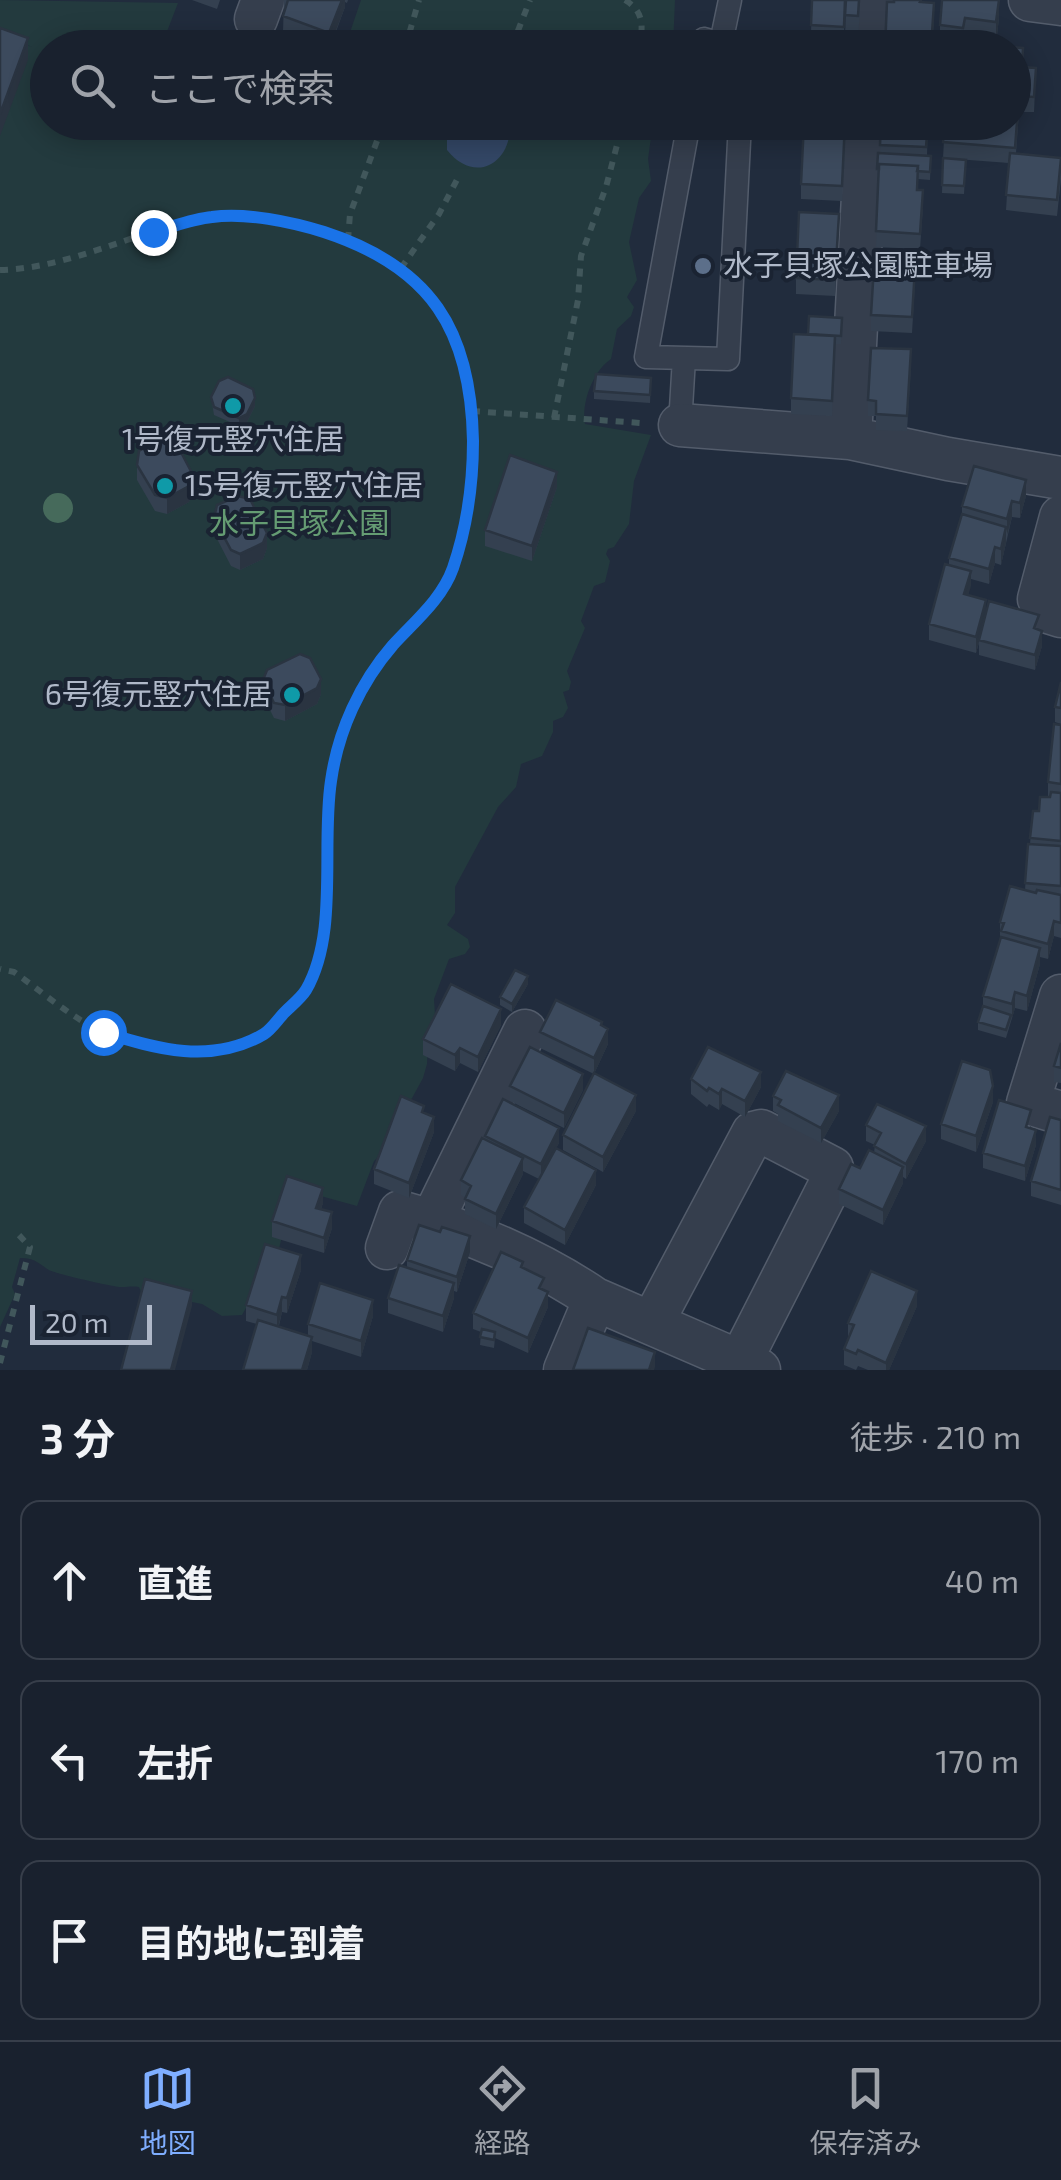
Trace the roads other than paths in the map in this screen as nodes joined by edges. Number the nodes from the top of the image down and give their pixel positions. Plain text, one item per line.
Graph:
1 (730, 0) edge
2 (874, 0) edge
3 (1030, 0) edge
4 (1061, 4) edge
5 (723, 30) edge
6 (872, 30) edge
7 (686, 140) edge
8 (739, 140) edge
9 (866, 140) edge
10 (684, 358) junction
11 (680, 425) joint
12 (850, 438) junction
13 (1061, 478) edge
14 (1061, 517) edge
15 (1061, 616) edge
16 (1061, 996) edge
17 (525, 1031) dead end
18 (1061, 1113) edge
19 (432, 1221) junction
20 (388, 1248) dead end
21 (595, 1299) junction
22 (652, 1323) junction
23 (749, 1366) edge
24 (566, 1370) edge

1 - 5 lane
2 - 6 street
3 - 4 street
7 - 10 lane
8 - 10 lane
9 - 12 street
10 - 11 lane
11 - 12 street
12 - 13 street
14 - 15 street
16 - 18 street
17 - 19 street
19 - 20 street
19 - 21 street
21 - 22 street
21 - 24 street
22 - 23 street
22 - 23 street

